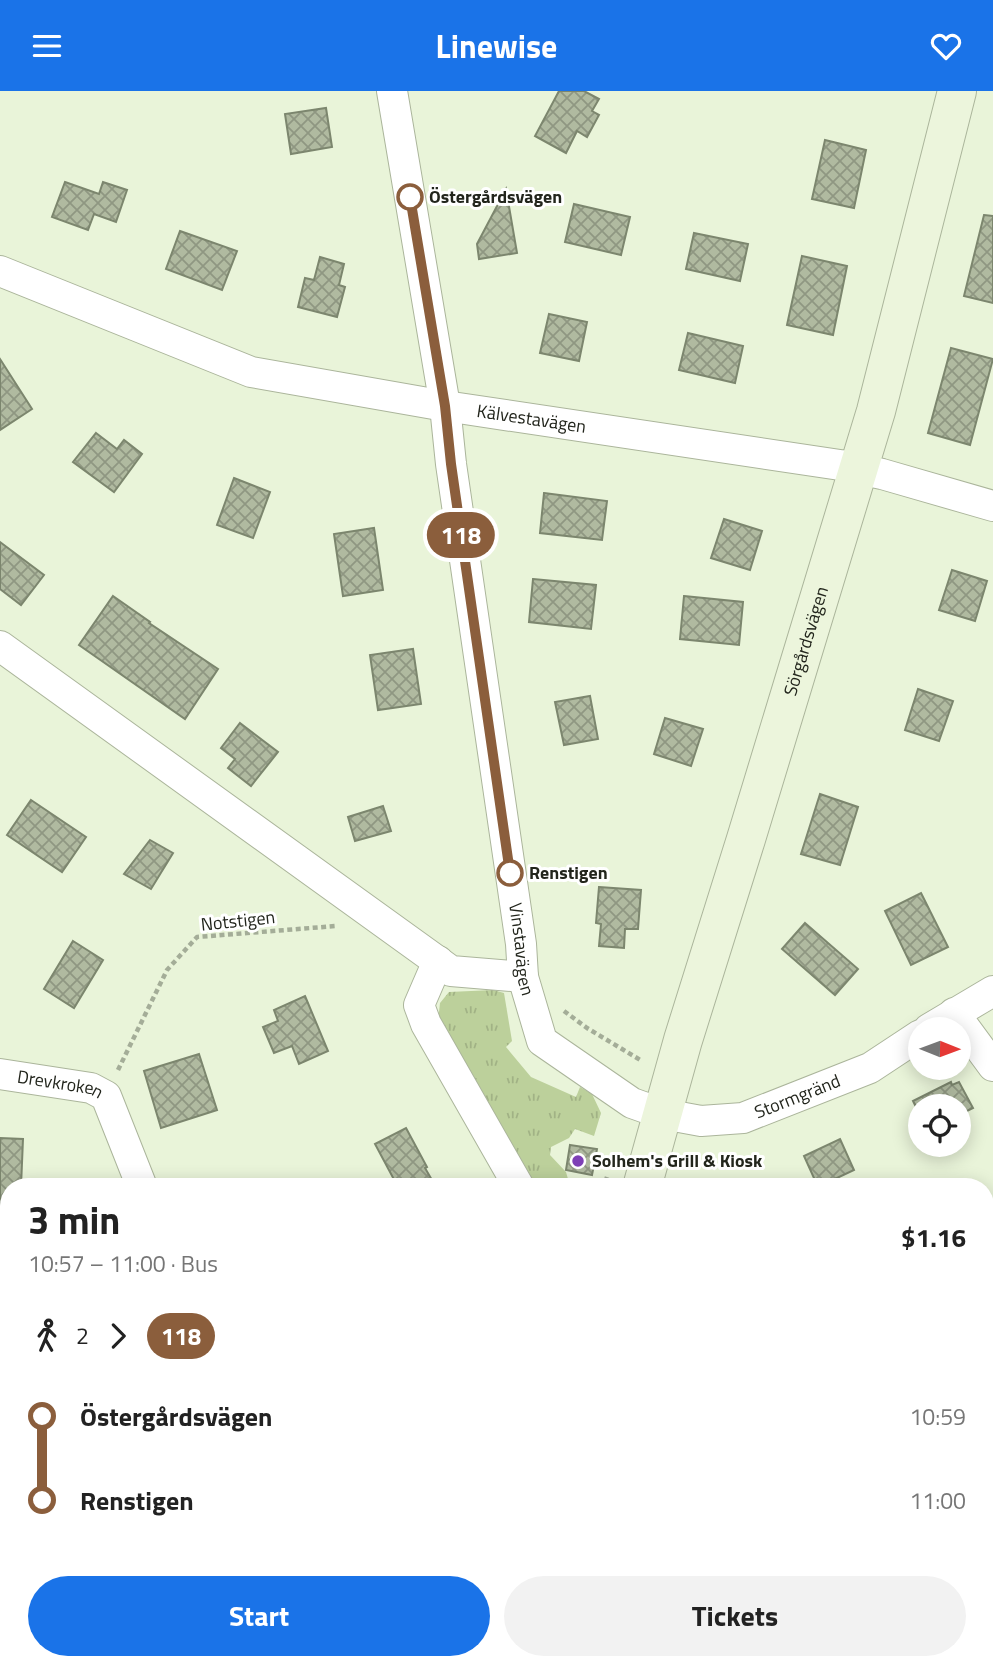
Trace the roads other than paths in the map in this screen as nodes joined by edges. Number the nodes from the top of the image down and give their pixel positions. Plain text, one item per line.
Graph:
1 (392, 91) edge
2 (957, 91) edge
3 (6, 281) edge
4 (445, 406) junction
5 (860, 469) junction
6 (993, 506) edge
7 (0, 646) edge
8 (438, 961) junction
9 (523, 977) junction
10 (993, 991) edge
11 (949, 1017) edge
12 (908, 1043) edge
13 (971, 1047) edge
14 (993, 1066) edge
15 (0, 1074) edge
16 (663, 1114) junction
17 (138, 1178) edge
18 (514, 1178) edge
19 (645, 1178) edge

1 - 4 street, Vinstavägen
2 - 5 street, Sörgårdsvägen
3 - 4 street, Kälvestavägen
4 - 5 street, Kälvestavägen
4 - 9 street, Vinstavägen
5 - 6 street, Kälvestavägen
5 - 16 street, Sörgårdsvägen
7 - 8 street
8 - 9 street
8 - 18 street
9 - 16 street, Vinstavägen
10 - 11 street
12 - 16 street, Stormgränd
13 - 14 street
15 - 17 street, Drevkroken
16 - 19 street, Sörgårdsvägen

